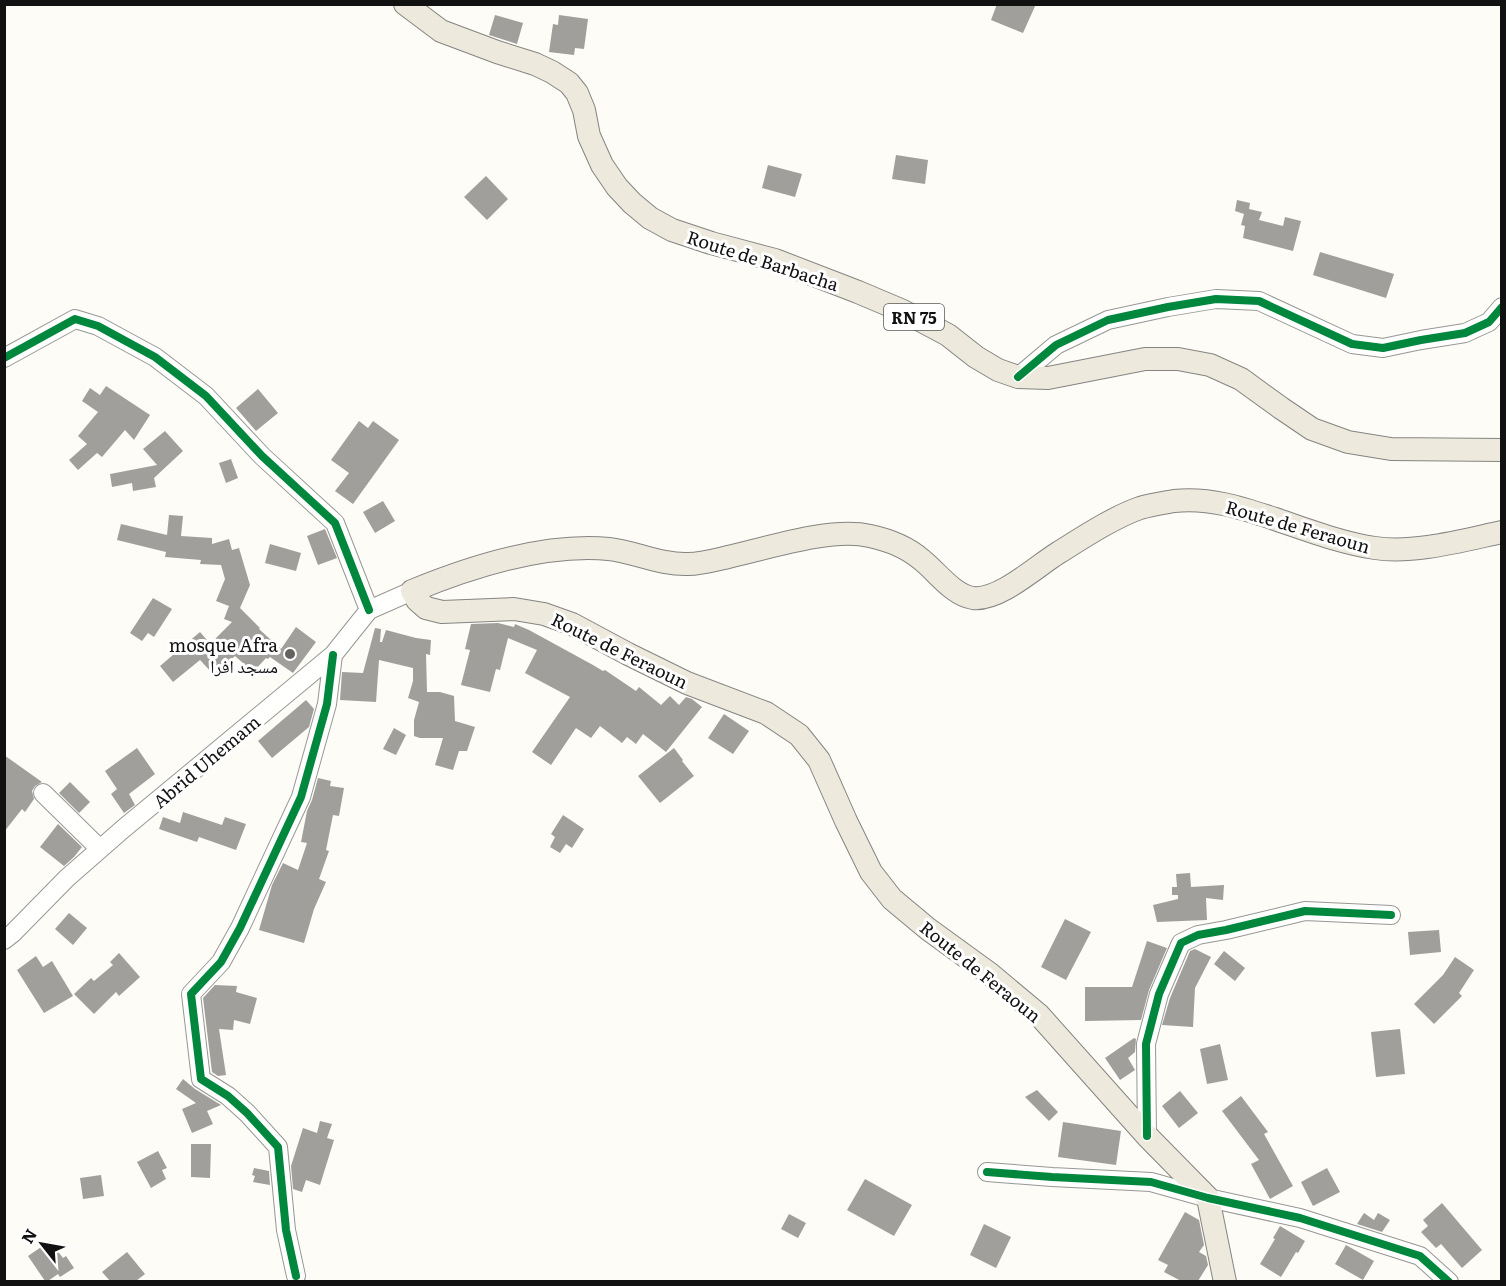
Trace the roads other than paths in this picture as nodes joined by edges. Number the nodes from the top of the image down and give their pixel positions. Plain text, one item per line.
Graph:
1 (405, 4) edge
2 (1502, 307) edge
3 (4, 358) edge
4 (1018, 377) junction
5 (1502, 450) edge
6 (1502, 532) edge
7 (412, 591) junction
8 (369, 610) junction
9 (333, 656) junction
10 (43, 793) dead end
11 (100, 849) junction
12 (1391, 915) dead end
13 (4, 940) edge
14 (1147, 1136) junction
15 (987, 1172) dead end
16 (1208, 1198) junction
17 (296, 1276) dead end
18 (1225, 1281) edge
19 (1449, 1281) edge

1 - 4 main road, Route de Barbacha / RN 75
2 - 4 street
3 - 8 street
4 - 5 main road, Route de Barbacha / RN 75
6 - 7 main road, Route de Feraoun
7 - 8 street, Abrid Uhemam
7 - 14 main road, Route de Feraoun
8 - 9 street, Abrid Uhemam
9 - 11 street, Abrid Uhemam
9 - 17 street
10 - 11 street
11 - 13 street, Abrid Uhemam
12 - 14 street
14 - 16 main road, Route de Feraoun
15 - 16 street
16 - 18 main road
16 - 19 street

